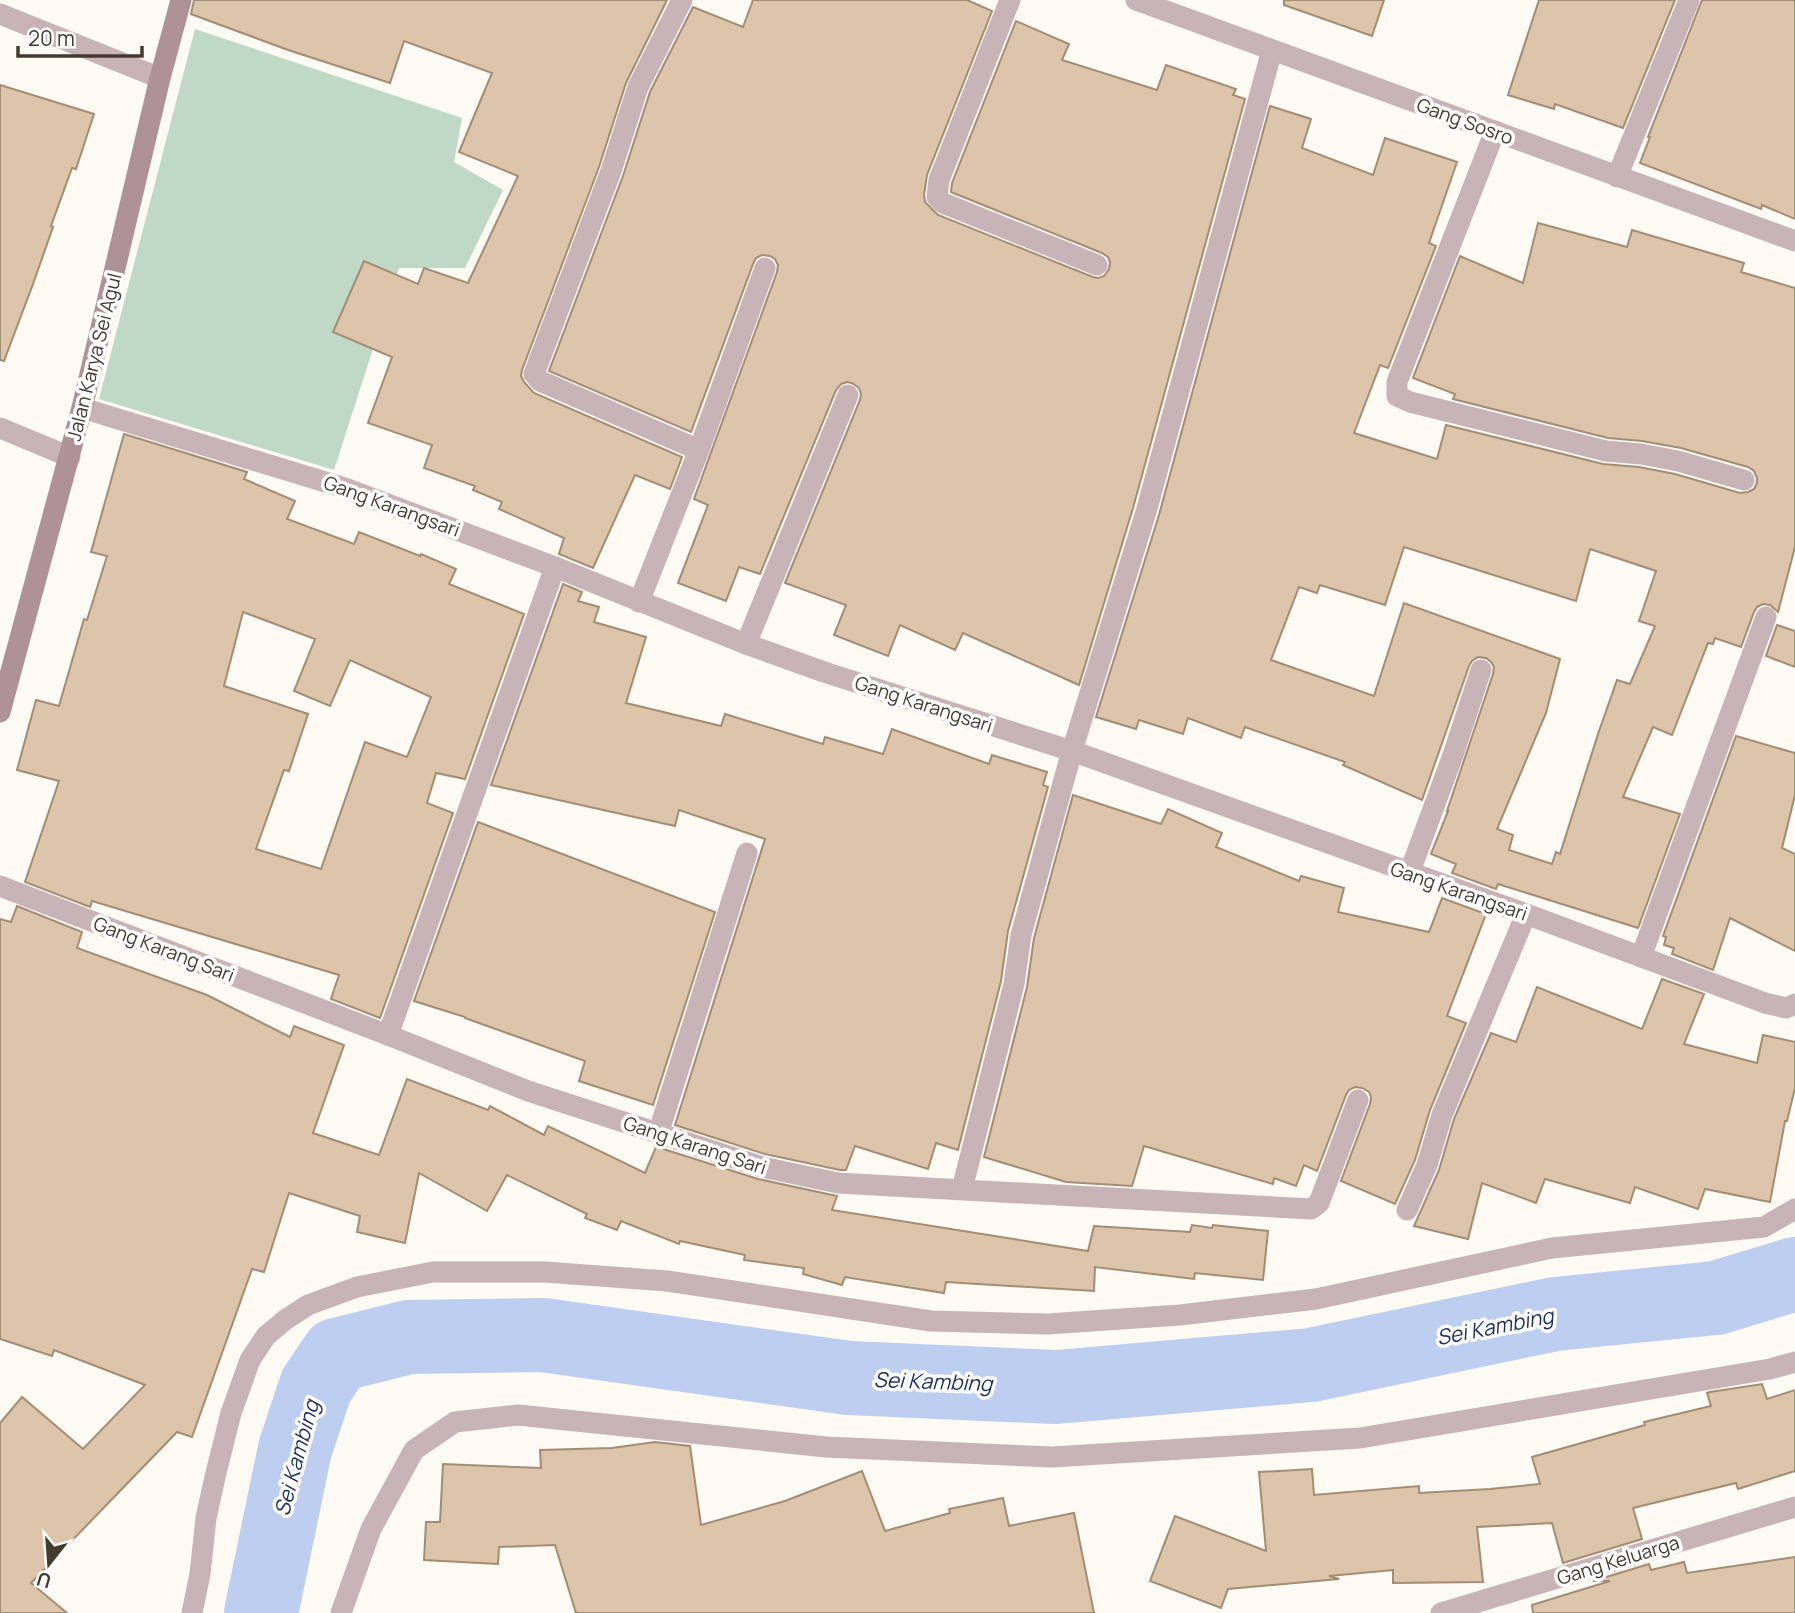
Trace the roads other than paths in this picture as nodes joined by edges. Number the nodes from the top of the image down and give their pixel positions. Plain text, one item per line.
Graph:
1 (181, 0) edge
2 (682, 0) edge
3 (1010, 0) edge
4 (1136, 0) edge
5 (1689, 0) edge
6 (0, 14) edge
7 (1272, 50) junction
8 (160, 78) junction
9 (1495, 131) junction
10 (1617, 177) junction
11 (1795, 240) edge
12 (1097, 265) dead end
13 (765, 268) dead end
14 (848, 395) dead end
15 (82, 408) junction
16 (0, 428) edge
17 (699, 450) junction
18 (69, 457) junction
19 (1744, 480) dead end
20 (555, 567) junction
21 (639, 602) junction
22 (1766, 617) dead end
23 (746, 644) junction
24 (1481, 670) dead end
25 (0, 712) edge
26 (1072, 751) junction
27 (747, 853) dead end
28 (1409, 874) junction
29 (0, 886) edge
30 (1526, 914) junction
31 (1641, 957) junction
32 (1795, 1004) edge
33 (388, 1035) junction
34 (1358, 1100) dead end
35 (658, 1134) junction
36 (962, 1189) junction
37 (1795, 1209) edge
38 (1407, 1210) dead end
39 (1795, 1362) edge
40 (1795, 1507) edge
41 (192, 1613) edge
42 (341, 1613) edge
43 (1441, 1613) edge

1 - 8 main road, Jalan Karya Sei Agul
2 - 17 street
3 - 12 street
4 - 7 street, Gang Sosro
5 - 10 street
6 - 8 street
7 - 9 street, Gang Sosro
7 - 26 street
8 - 15 main road, Jalan Karya Sei Agul
9 - 10 street, Gang Sosro
9 - 19 street
10 - 11 street, Gang Sosro
13 - 17 street
14 - 23 street
15 - 18 main road, Jalan Karya Sei Agul
15 - 20 street, Gang Karangsari
16 - 18 street
17 - 21 street
18 - 25 main road, Jalan Karya Sei Agul
20 - 21 street, Gang Karangsari
20 - 33 street
21 - 23 street, Gang Karangsari
22 - 31 street
23 - 26 street, Gang Karangsari
24 - 28 street
26 - 28 street, Gang Karangsari
26 - 36 street
27 - 35 street
28 - 30 street, Gang Karangsari
29 - 33 street, Gang Karang Sari
30 - 31 street, Gang Karangsari
30 - 38 street
31 - 32 street, Gang Karangsari
33 - 35 street, Gang Karang Sari
34 - 36 street, Gang Karang Sari
35 - 36 street, Gang Karang Sari
37 - 41 street
39 - 42 street
40 - 43 street, Gang Keluarga

